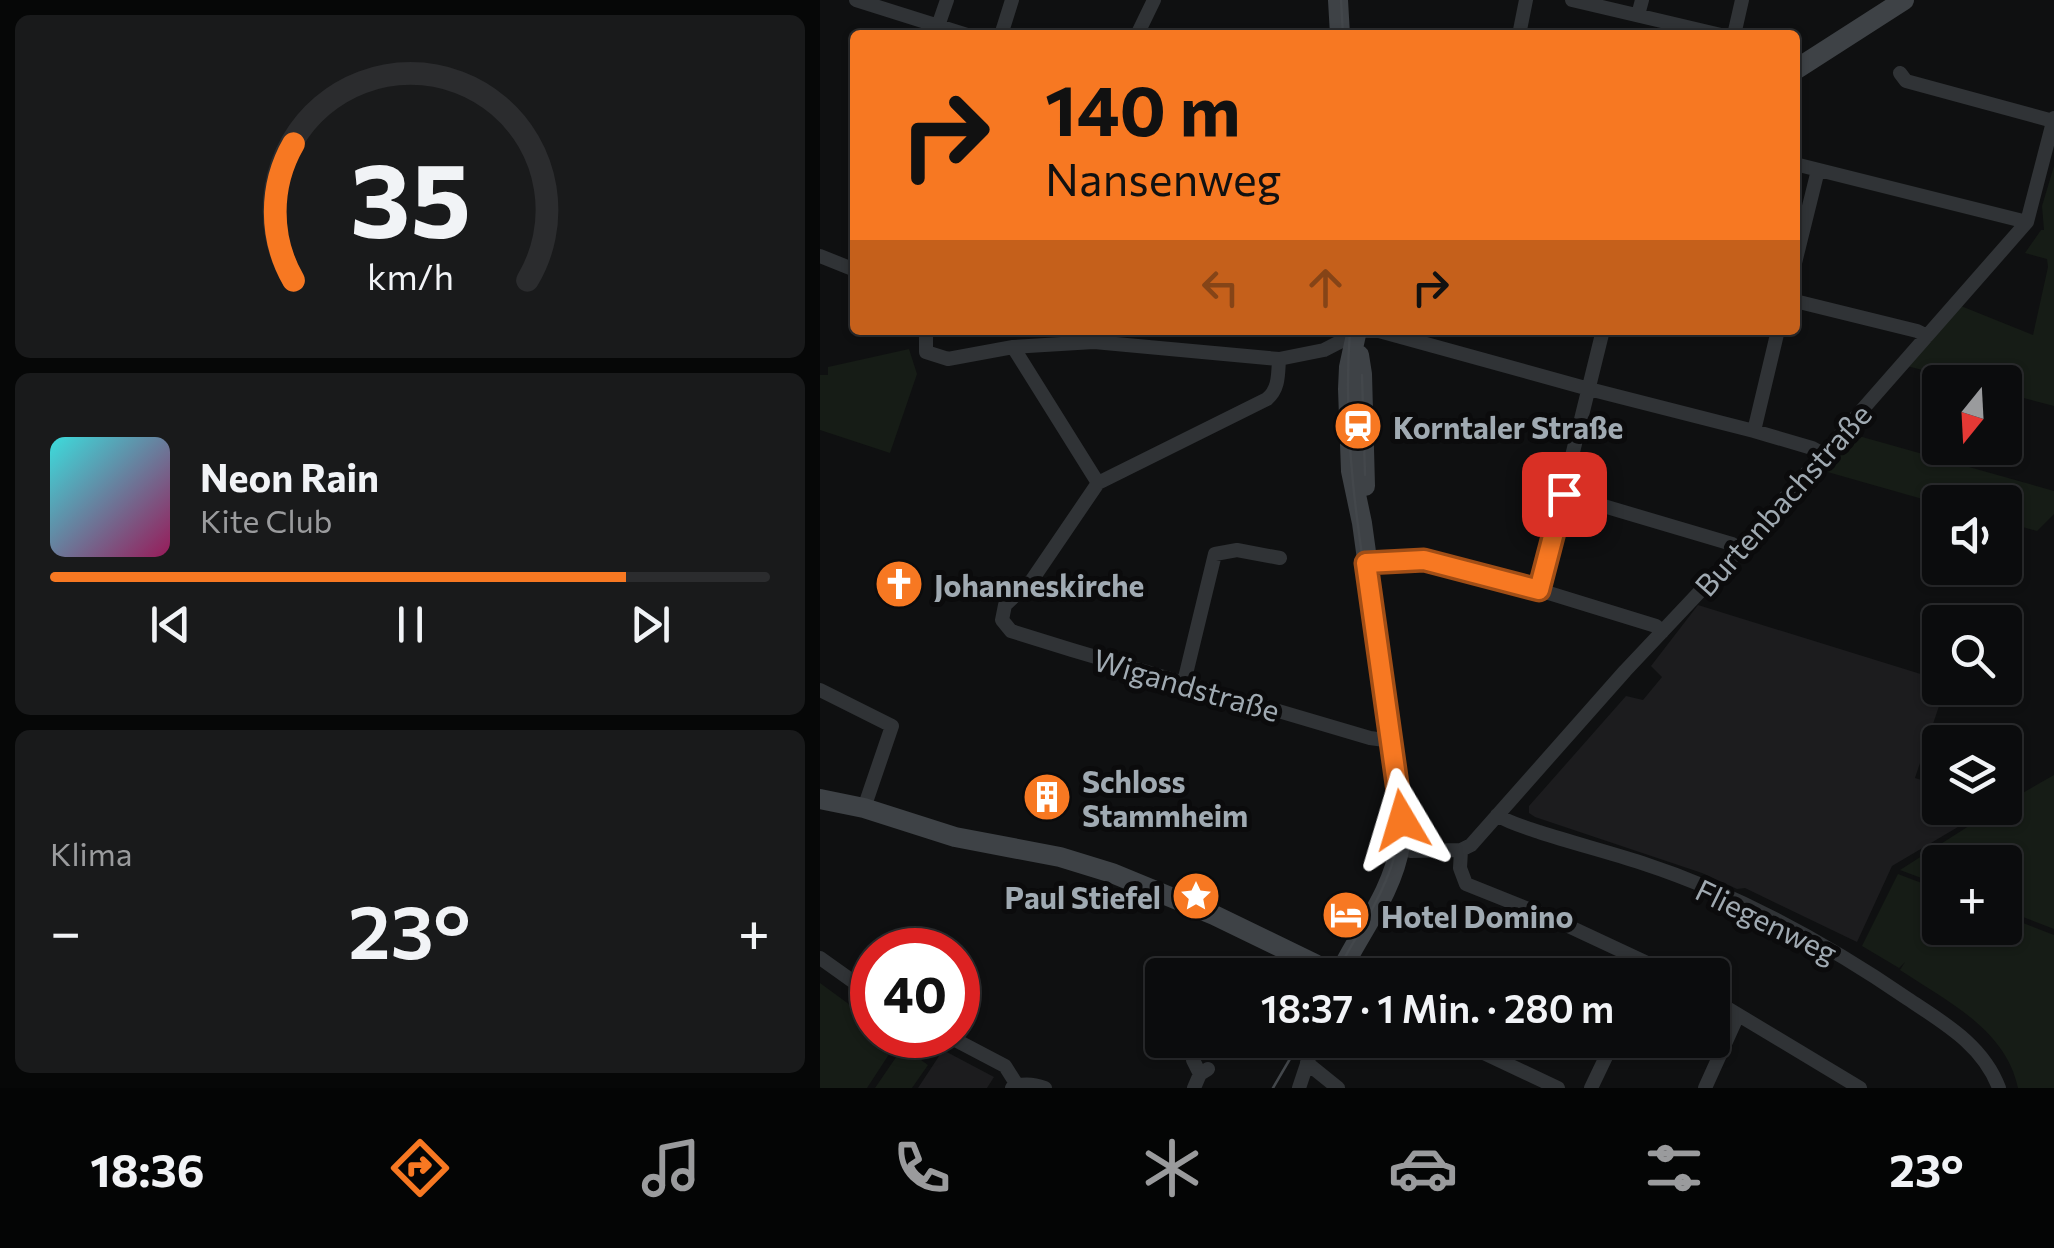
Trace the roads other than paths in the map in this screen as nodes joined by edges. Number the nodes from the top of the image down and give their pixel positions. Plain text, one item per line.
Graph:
1 (856, 0) edge
2 (947, 0) edge
3 (1012, 0) edge
4 (1154, 0) edge
5 (1338, 0) edge
6 (1526, 0) edge
7 (1572, 0) edge
8 (1742, 0) edge
9 (1904, 0) edge
10 (1640, 8) edge
11 (938, 26) junction
12 (951, 30) edge
13 (1003, 30) edge
14 (1139, 30) edge
15 (1340, 30) edge
16 (1520, 30) edge
17 (1706, 30) edge
18 (1735, 30) edge
19 (1800, 67) edge
20 (1900, 72) dead end
21 (2054, 120) edge
22 (1800, 165) edge
23 (1818, 170) junction
24 (2027, 222) junction
25 (1800, 243) edge
26 (820, 256) edge
27 (850, 268) edge
28 (1800, 301) edge
29 (926, 335) edge
30 (1349, 335) edge
31 (1355, 335) edge
32 (1390, 335) edge
33 (1602, 335) edge
34 (1777, 335) edge
35 (1927, 336) junction
36 (1013, 347) junction
37 (1279, 360) junction
38 (1589, 390) junction
39 (1754, 431) junction
40 (1823, 454) junction
41 (1098, 482) junction
42 (1564, 494) junction
43 (1740, 549) junction
44 (1280, 558) dead end
45 (1366, 563) junction
46 (1539, 590) junction
47 (1662, 632) junction
48 (1184, 682) junction
49 (820, 690) edge
50 (1392, 741) junction
51 (820, 799) edge
52 (864, 808) junction
53 (1497, 815) junction
54 (1400, 848) junction
55 (1461, 850) junction
56 (820, 958) edge
57 (1302, 958) edge
58 (1348, 958) edge
59 (1627, 958) edge
60 (850, 979) edge
61 (1730, 1010) edge
62 (1738, 1015) junction
63 (980, 1053) edge
64 (1309, 1058) edge
65 (1494, 1058) edge
66 (1605, 1058) edge
67 (1307, 1063) junction
68 (1015, 1086) edge
69 (1044, 1088) edge
70 (1299, 1088) edge
71 (1338, 1088) edge
72 (1558, 1088) edge
73 (1591, 1088) edge
74 (1705, 1088) edge
75 (1860, 1088) edge
76 (1999, 1088) edge

1 - 11 street
2 - 11 street
3 - 13 street
4 - 14 street
5 - 15 street
6 - 16 street
7 - 10 street
8 - 18 street
9 - 19 street
10 - 17 street
11 - 12 street
20 - 21 street
21 - 24 street, Burtenbachstraße
22 - 23 street
23 - 24 street
23 - 25 street
24 - 35 street, Burtenbachstraße
26 - 27 street
28 - 35 street
29 - 36 street
30 - 37 street
31 - 45 street
32 - 38 street
33 - 38 street
34 - 39 street
35 - 40 street, Burtenbachstraße
36 - 37 street
36 - 41 street
37 - 41 street
38 - 39 street
38 - 42 street
39 - 40 street
40 - 43 street, Burtenbachstraße
41 - 48 street, Wigandstraße
42 - 43 street
42 - 46 street
43 - 47 street, Burtenbachstraße
44 - 48 street
45 - 46 street
45 - 50 street
46 - 47 street
47 - 53 street, Burtenbachstraße
48 - 50 street, Wigandstraße
49 - 52 street
50 - 54 street
51 - 52 street
52 - 57 street
53 - 55 street, Burtenbachstraße
53 - 76 street, Fliegenweg
54 - 55 street
54 - 58 street
55 - 59 street
56 - 60 street
61 - 62 street
62 - 74 street
62 - 75 street
63 - 68 street
64 - 67 street
65 - 72 street
66 - 73 street
67 - 70 street
67 - 71 street
68 - 69 street

